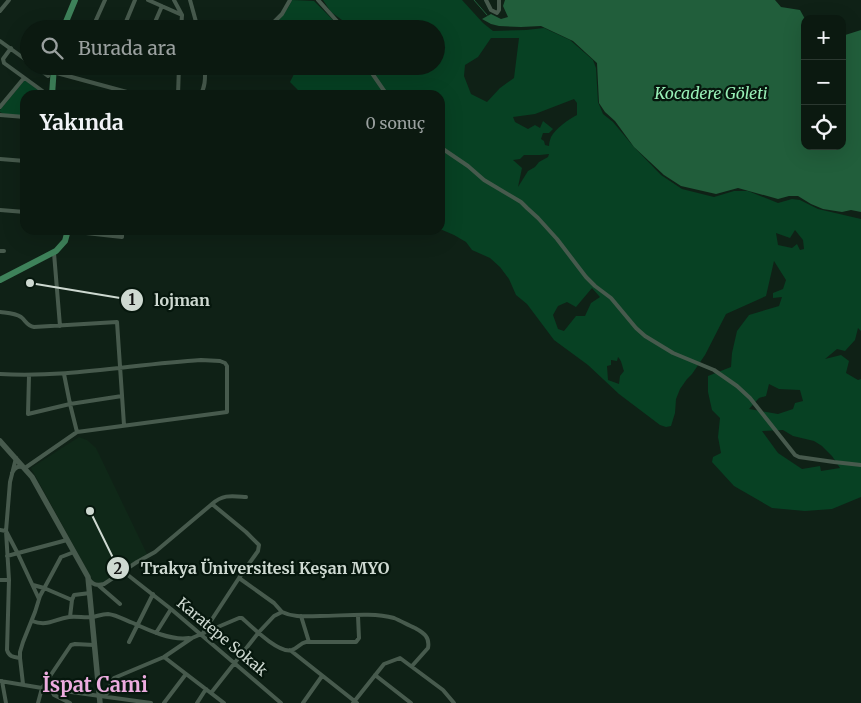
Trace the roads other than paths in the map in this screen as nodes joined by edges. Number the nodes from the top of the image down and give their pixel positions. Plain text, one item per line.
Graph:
1 (9, 0) edge
2 (71, 0) edge
3 (76, 0) edge
4 (105, 0) edge
5 (135, 0) edge
6 (148, 0) edge
7 (174, 0) edge
8 (190, 0) edge
9 (290, 0) edge
10 (318, 0) edge
11 (486, 0) edge
12 (499, 0) edge
13 (162, 6) junction
14 (0, 11) edge
15 (182, 15) junction
16 (64, 20) edge
17 (66, 20) edge
18 (96, 20) edge
19 (127, 20) edge
20 (156, 20) edge
21 (182, 20) edge
22 (196, 20) edge
23 (276, 20) edge
24 (336, 20) edge
25 (0, 41) edge
26 (10, 48) junction
27 (20, 55) edge
28 (20, 75) edge
29 (20, 75) edge
30 (50, 75) edge
31 (51, 75) edge
32 (68, 75) edge
33 (179, 75) edge
34 (205, 75) edge
35 (373, 75) edge
36 (24, 78) junction
37 (41, 90) edge
38 (49, 90) edge
39 (52, 90) edge
40 (121, 90) edge
41 (178, 90) edge
42 (204, 90) edge
43 (384, 90) edge
44 (0, 107) edge
45 (0, 115) edge
46 (20, 117) edge
47 (445, 150) edge
48 (0, 159) edge
49 (20, 161) edge
50 (0, 210) edge
51 (20, 212) edge
52 (64, 235) edge
53 (65, 235) edge
54 (106, 235) edge
55 (122, 235) edge
56 (54, 253) junction
57 (0, 275) edge
58 (0, 280) edge
59 (0, 312) edge
60 (60, 326) junction
61 (121, 368) junction
62 (0, 374) edge
63 (64, 374) junction
64 (29, 376) junction
65 (122, 396) junction
66 (70, 404) junction
67 (124, 425) junction
68 (77, 432) junction
69 (0, 442) edge
70 (16, 458) junction
71 (861, 464) edge
72 (25, 468) junction
73 (12, 473) junction
74 (246, 497) dead end
75 (212, 504) junction
76 (0, 530) edge
77 (6, 531) junction
78 (67, 540) junction
79 (74, 552) junction
80 (18, 554) junction
81 (7, 556) junction
82 (124, 572) junction
83 (88, 577) junction
84 (239, 578) junction
85 (0, 580) edge
86 (9, 580) junction
87 (33, 585) junction
88 (96, 585) junction
89 (44, 588) junction
90 (89, 591) junction
91 (153, 594) junction
92 (39, 599) junction
93 (72, 600) junction
94 (120, 604) dead end
95 (171, 609) junction
96 (282, 612) junction
97 (301, 616) junction
98 (358, 616) junction
99 (70, 617) junction
100 (92, 617) junction
101 (32, 621) junction
102 (137, 625) junction
103 (195, 629) junction
104 (259, 632) junction
105 (156, 633) junction
106 (201, 634) junction
107 (192, 638) junction
108 (129, 642) dead end
109 (309, 642) junction
110 (94, 645) junction
111 (293, 649) junction
112 (164, 657) junction
113 (20, 658) junction
114 (234, 663) junction
115 (412, 666) junction
116 (186, 674) junction
117 (375, 675) junction
118 (322, 676) junction
119 (1, 681) edge
120 (23, 684) junction
121 (42, 688) junction
122 (51, 689) junction
123 (206, 689) junction
124 (211, 692) junction
125 (100, 700) edge
126 (355, 702) edge
127 (6, 703) edge
128 (38, 703) edge
129 (70, 703) edge
130 (151, 703) edge
131 (164, 703) edge
132 (197, 703) edge
133 (224, 703) edge
134 (281, 703) edge
135 (303, 703) edge
136 (411, 703) edge
137 (454, 703) edge

1 - 14 street
2 - 16 main road
3 - 17 main road
4 - 18 street
5 - 19 street
6 - 13 street
7 - 15 street
8 - 22 street
9 - 23 street
10 - 24 street
11 - 12 street
13 - 15 street
13 - 20 street
15 - 21 street
25 - 26 street
26 - 27 street
26 - 28 street
29 - 36 street
30 - 38 main road
31 - 39 main road
32 - 40 street
33 - 41 street
34 - 42 street
35 - 43 street
36 - 37 street
36 - 44 street
45 - 46 street
47 - 71 street
48 - 49 street
50 - 51 street
52 - 57 main road
53 - 56 main road
54 - 55 street
56 - 58 main road
56 - 60 street
59 - 60 street
60 - 61 street
61 - 63 street
61 - 65 street
61 - 67 street
62 - 64 street
63 - 64 street
63 - 66 street
64 - 66 street
65 - 66 street
65 - 67 street
66 - 68 street
67 - 68 street
68 - 72 street
69 - 70 main road
70 - 72 main road
70 - 73 street
72 - 73 street
72 - 78 main road
73 - 77 street
74 - 75 street
75 - 82 street
75 - 84 street
76 - 77 street
77 - 80 street
77 - 81 street
78 - 79 main road
78 - 80 street
79 - 83 main road
79 - 89 street
80 - 81 street
80 - 87 street
81 - 86 street
82 - 88 street
82 - 91 street, Karatepe Sokak
83 - 88 street
83 - 90 main road
84 - 96 street
84 - 106 street
85 - 86 street
86 - 113 street
87 - 89 street
87 - 92 street
88 - 90 street
88 - 94 street
89 - 92 street
89 - 93 street
90 - 93 street
90 - 100 main road
91 - 95 street, Karatepe Sokak
91 - 102 street
92 - 101 street
93 - 99 street
95 - 103 street, Karatepe Sokak
95 - 105 street
96 - 97 street
96 - 104 street
97 - 98 street
97 - 109 street
98 - 109 street
98 - 115 street
99 - 100 street
99 - 101 street
100 - 102 street
100 - 110 main road
101 - 113 street
102 - 105 street
102 - 108 street
103 - 106 street, Karatepe Sokak
103 - 107 street
104 - 106 street
104 - 111 street
104 - 114 street
105 - 107 street
106 - 107 street
106 - 114 street, Karatepe Sokak
107 - 112 street
109 - 111 street
110 - 121 street
110 - 125 main road
111 - 118 street
112 - 116 street
112 - 125 street
113 - 120 street
114 - 124 street
114 - 134 street, Karatepe Sokak
115 - 117 street
115 - 137 street
116 - 123 street
116 - 131 street
117 - 126 street
117 - 136 street
118 - 126 street
118 - 135 street
119 - 120 street
119 - 127 street
120 - 121 street
121 - 122 street
121 - 128 street
122 - 125 street
122 - 129 street
123 - 124 street
123 - 132 street
124 - 133 street
125 - 130 street

